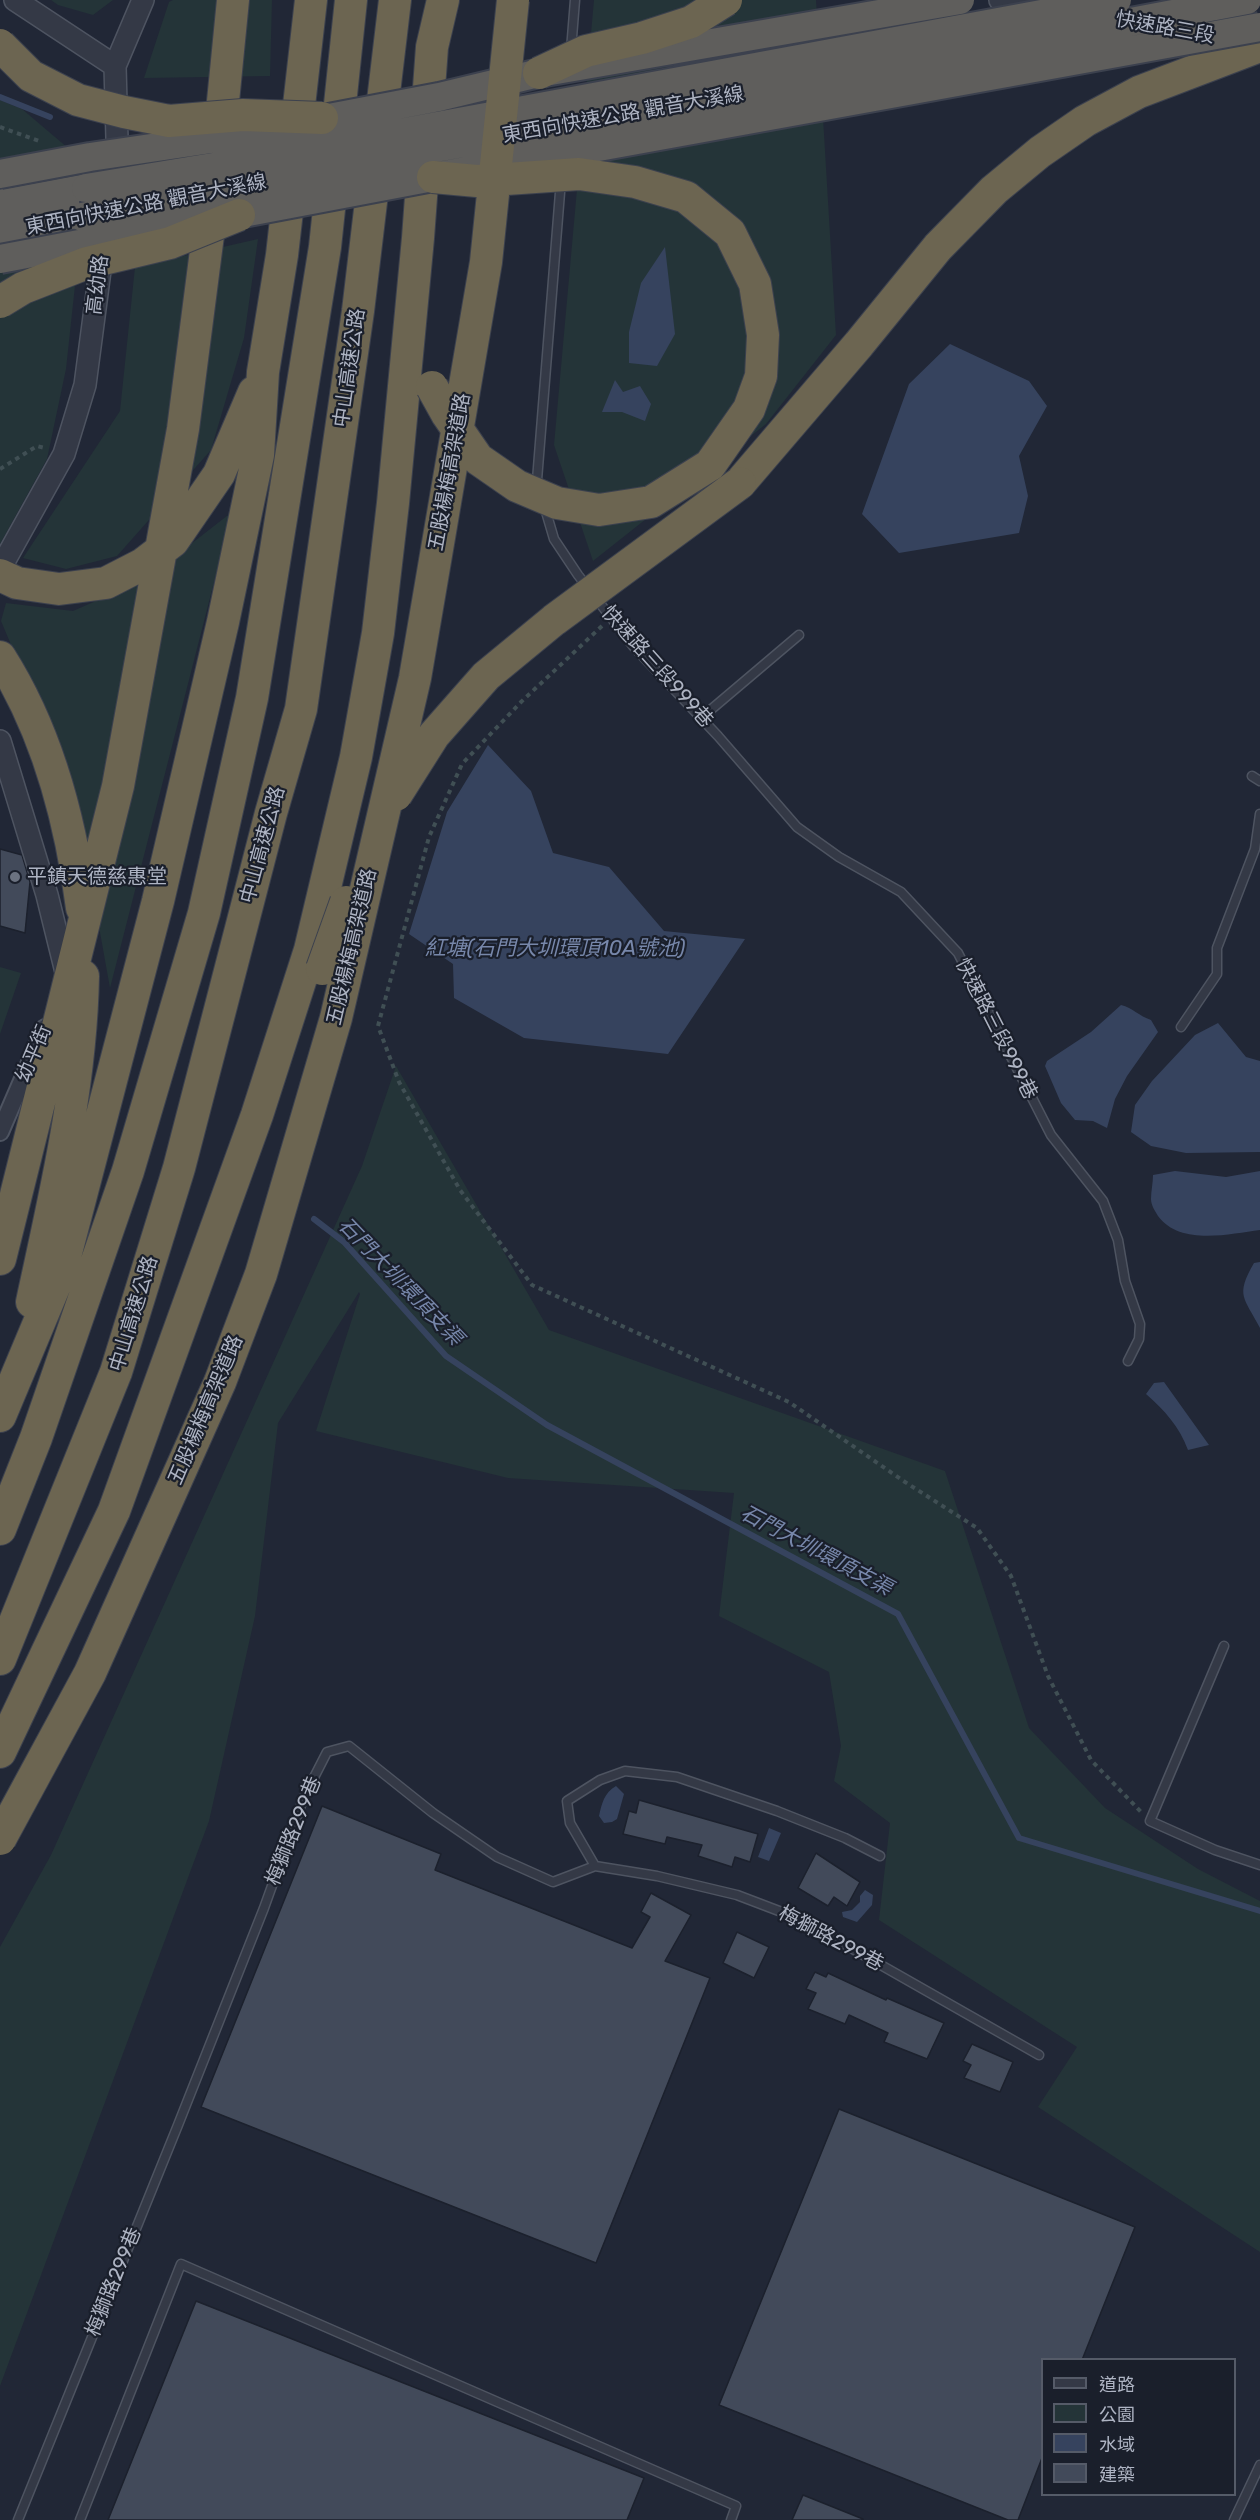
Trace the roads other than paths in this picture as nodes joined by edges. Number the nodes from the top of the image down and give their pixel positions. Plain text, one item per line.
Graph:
1 (15, 0) edge
2 (144, 0) edge
3 (233, 0) edge
4 (300, 0) edge
5 (311, 0) edge
6 (351, 0) edge
7 (395, 0) edge
8 (443, 0) edge
9 (513, 0) edge
10 (575, 0) edge
11 (726, 0) edge
12 (960, 0) edge
13 (1000, 0) edge
14 (1117, 0) edge
15 (1247, 0) edge
16 (1260, 27) edge
17 (1260, 33) edge
18 (0, 45) edge
19 (1260, 46) edge
20 (307, 52) junction
21 (1260, 59) edge
22 (115, 66) junction
23 (539, 73) junction
24 (569, 82) dead end
25 (568, 94) dead end
26 (322, 118) junction
27 (0, 174) edge
28 (433, 177) junction
29 (0, 204) edge
30 (239, 214) junction
31 (0, 232) edge
32 (418, 238) junction
33 (0, 259) edge
34 (0, 302) edge
35 (263, 372) junction
36 (740, 483) junction
37 (0, 569) edge
38 (0, 575) edge
39 (800, 635) dead end
40 (0, 657) edge
41 (701, 718) junction
42 (0, 741) edge
43 (1260, 814) edge
44 (1258, 836) edge
45 (68, 976) joint
46 (1181, 1027) dead end
47 (0, 1132) edge
48 (0, 1259) edge
49 (206, 1260) junction
50 (1128, 1361) dead end
51 (16, 1372) junction
52 (0, 1416) edge
53 (0, 1529) edge
54 (1224, 1646) dead end
55 (0, 1659) edge
56 (0, 1752) edge
57 (0, 1839) edge
58 (880, 1856) dead end
59 (1260, 1865) edge
60 (595, 1866) junction
61 (1039, 2055) dead end
62 (1260, 2465) edge
63 (18, 2520) edge
64 (80, 2520) edge
65 (731, 2520) edge
66 (1234, 2520) edge

1 - 22 street
2 - 22 street
3 - 48 highway, bridge
4 - 20 highway
5 - 20 highway
6 - 53 highway, 中山高速公路
7 - 55 highway, 中山高速公路
8 - 32 highway
9 - 57 highway, 五股楊梅高架道路, bridge
10 - 24 lane
11 - 23 highway, bridge
12 - 23 highway, bridge
13 - 17 street, 快速路三段
14 - 29 highway, 東西向快速公路 觀音大溪線, bridge
15 - 31 highway, 東西向快速公路 觀音大溪線, bridge
16 - 28 highway, bridge
18 - 26 highway, bridge
19 - 36 highway
20 - 35 highway
21 - 36 highway
22 - 37 street, 高幼路
23 - 26 highway, bridge
25 - 41 lane, 快速路三段999巷
26 - 27 highway, bridge
28 - 30 highway, bridge
28 - 32 highway, bridge
30 - 33 highway, bridge
30 - 34 highway, bridge
32 - 49 highway
35 - 38 highway
35 - 51 highway
36 - 49 highway, bridge
39 - 41 lane
40 - 51 highway
41 - 50 lane, 快速路三段999巷
42 - 45 street
43 - 44 lane
44 - 46 lane
45 - 47 street, 幼平街
49 - 56 highway
51 - 52 highway
54 - 59 lane
58 - 60 lane
60 - 61 lane, 梅獅路299巷
60 - 63 lane, 梅獅路299巷
62 - 66 lane
64 - 65 lane

